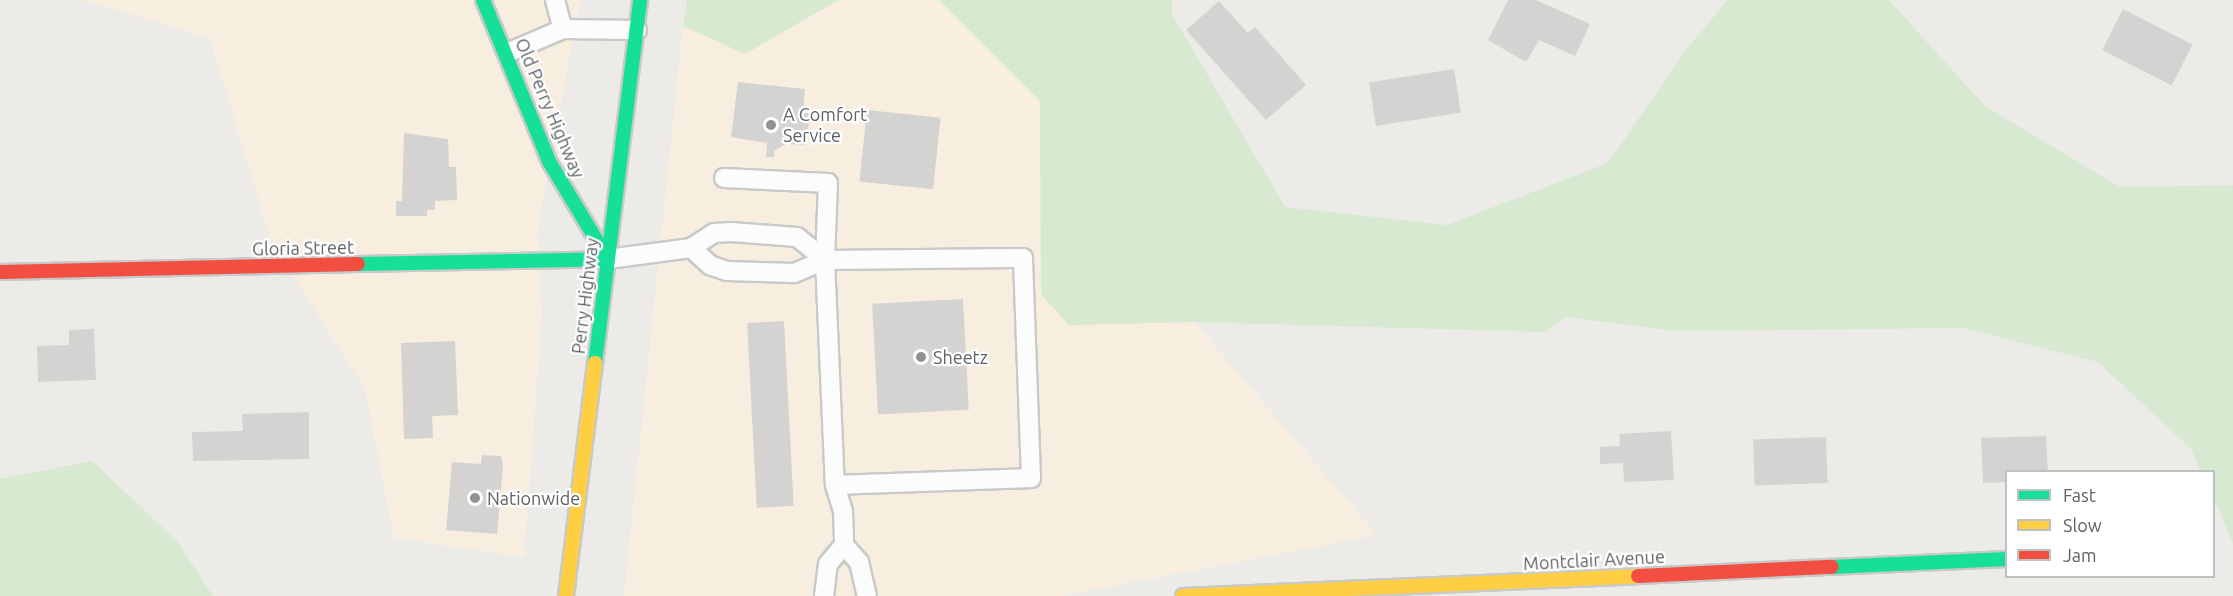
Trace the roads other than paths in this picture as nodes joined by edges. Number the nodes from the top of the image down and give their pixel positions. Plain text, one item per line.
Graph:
1 (483, 0) edge
2 (555, 0) edge
3 (640, 0) edge
4 (563, 29) junction
5 (636, 30) junction
6 (507, 52) junction
7 (724, 178) dead end
8 (691, 248) junction
9 (608, 259) junction
10 (825, 260) junction
11 (0, 272) edge
12 (835, 485) junction
13 (844, 545) junction
14 (2005, 559) edge
15 (566, 596) edge
16 (824, 596) edge
17 (867, 596) edge
18 (1183, 596) edge

1 - 6 street, Old Perry Highway
2 - 4 lane
3 - 5 street, Perry Highway
4 - 5 lane
4 - 6 lane
5 - 9 street, Perry Highway
6 - 9 street, Old Perry Highway
7 - 10 lane
8 - 9 lane
8 - 10 lane
8 - 10 lane
9 - 11 street, Gloria Street
9 - 15 street, Perry Highway
10 - 12 lane
10 - 12 lane
12 - 13 lane
13 - 16 lane
13 - 17 lane
14 - 18 street, Montclair Avenue

